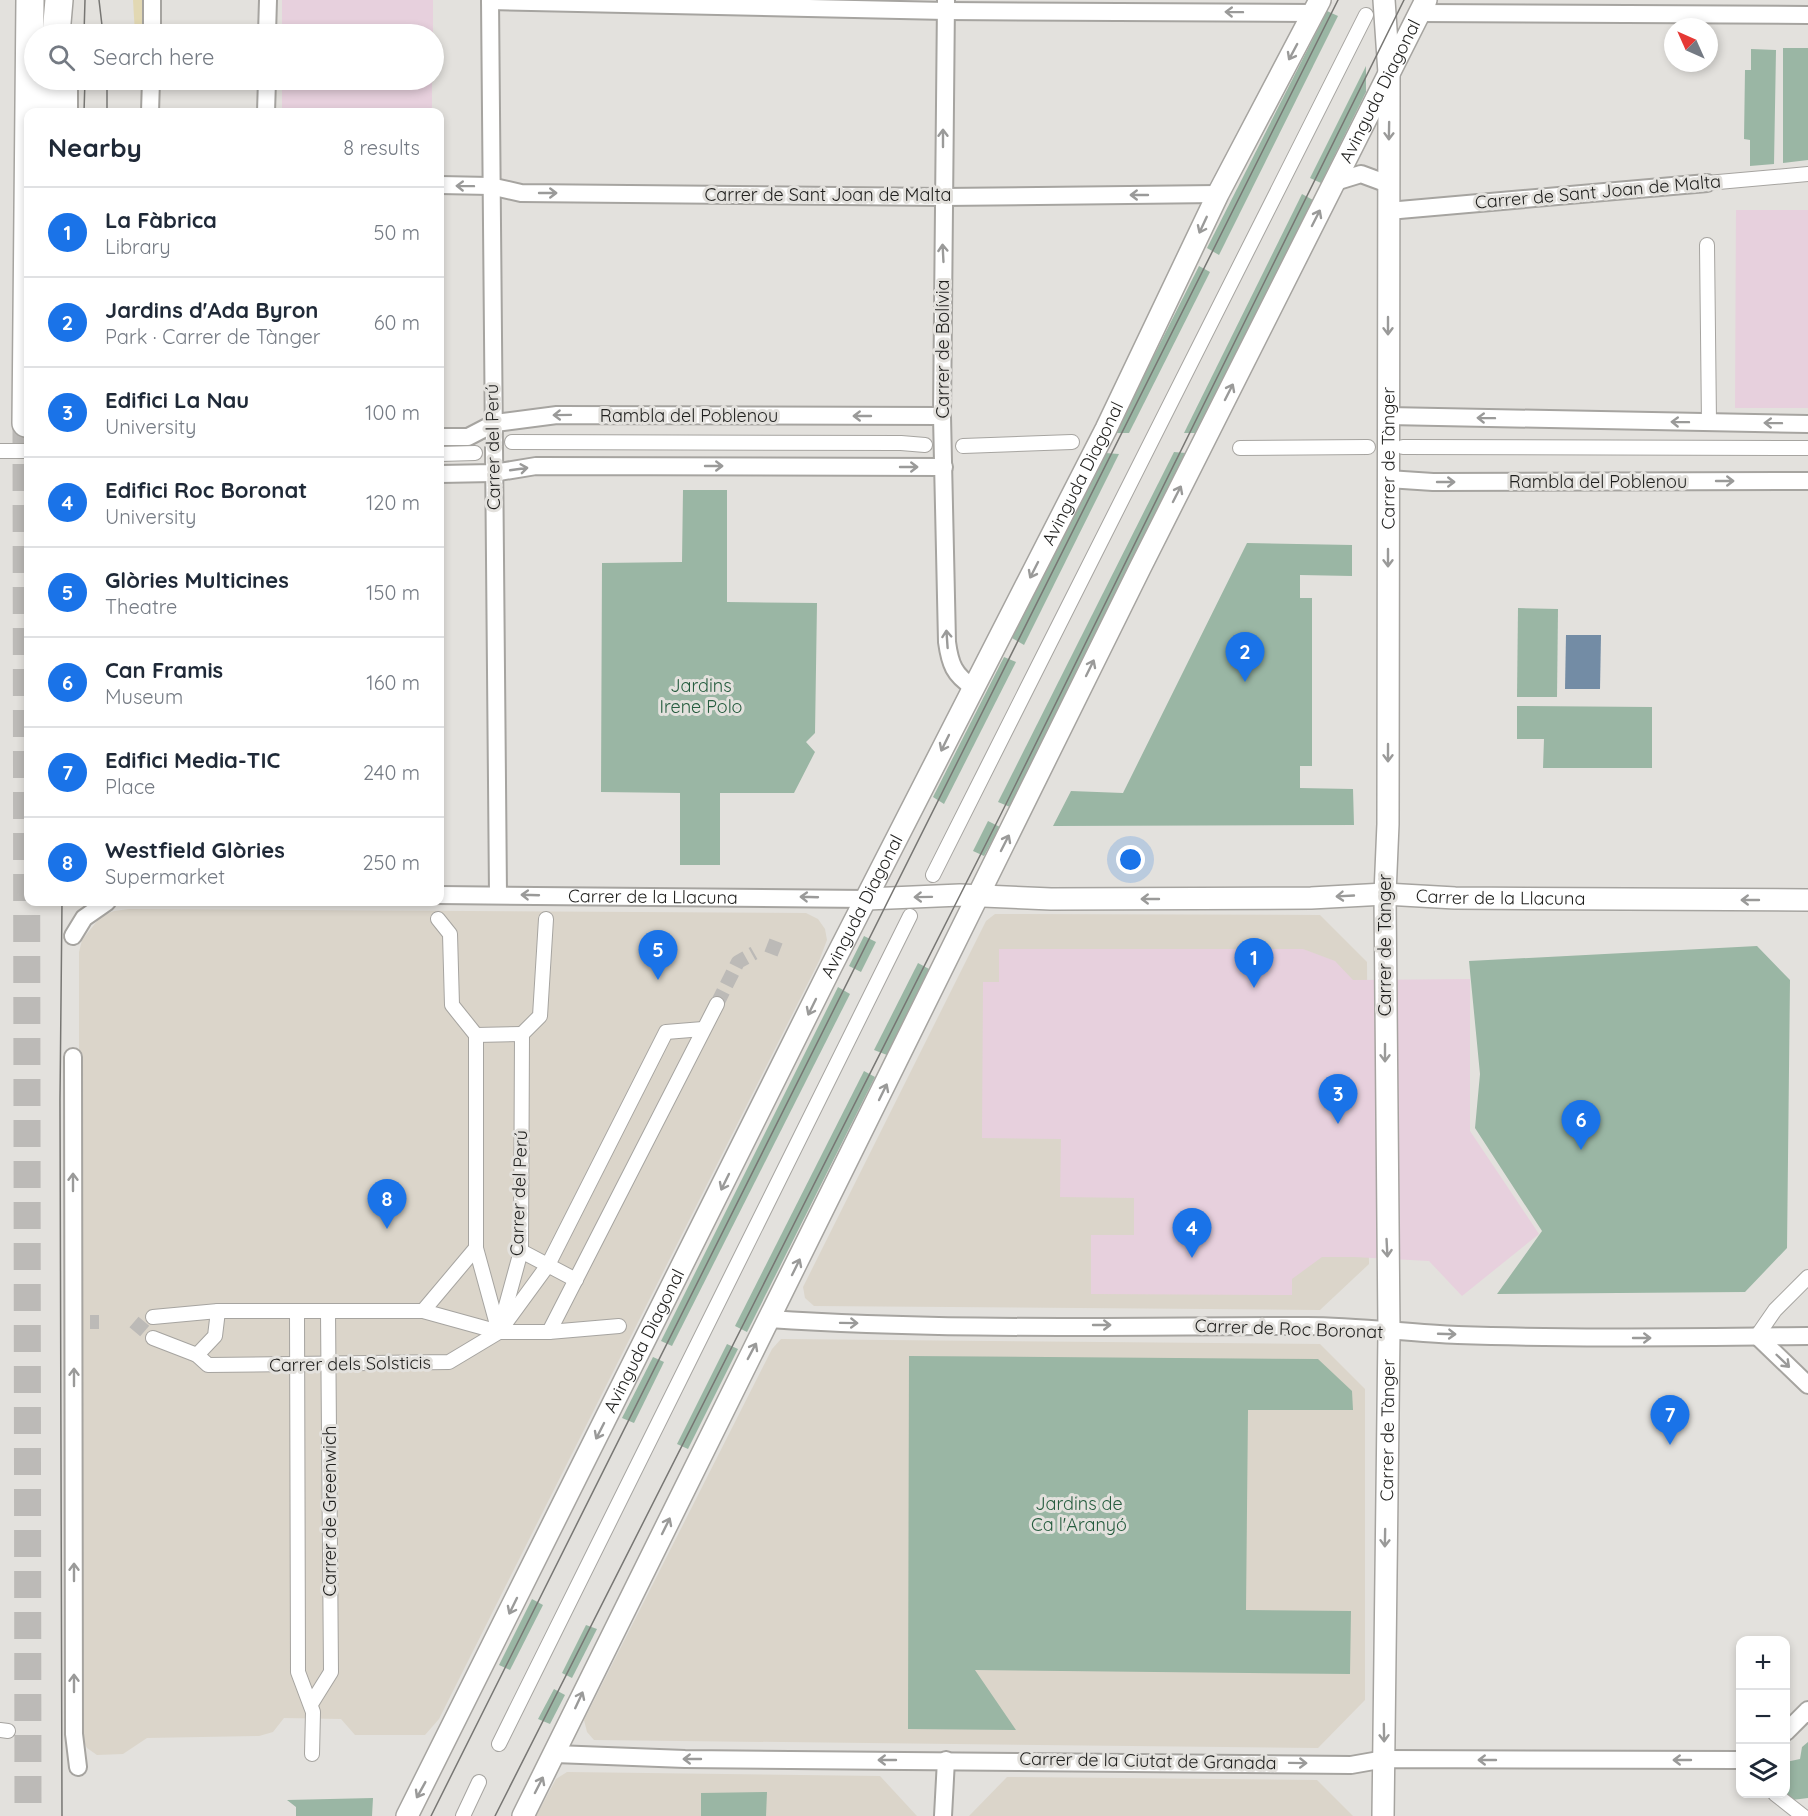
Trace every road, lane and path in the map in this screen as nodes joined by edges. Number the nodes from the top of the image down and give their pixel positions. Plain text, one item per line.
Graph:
1 (30, 0) edge
2 (59, 0) edge
3 (67, 0) edge
4 (152, 0) edge
5 (268, 0) edge
6 (1384, 0) edge
7 (490, 1) edge
8 (946, 5) edge
9 (1316, 6) edge
10 (1423, 7) edge
11 (1366, 15) dead end
12 (1808, 15) edge
13 (30, 24) edge
14 (57, 24) edge
15 (68, 24) edge
16 (152, 24) edge
17 (267, 24) edge
18 (1389, 73) junction
19 (29, 90) edge
20 (52, 90) edge
21 (69, 90) edge
22 (151, 90) edge
23 (267, 90) edge
24 (29, 108) edge
25 (51, 108) edge
26 (69, 108) edge
27 (150, 108) edge
28 (266, 108) edge
29 (1808, 174) edge
30 (1335, 182) junction
31 (1707, 183) joint
32 (1388, 184) junction
33 (444, 185) edge
34 (490, 186) junction
35 (1218, 194) junction
36 (943, 197) junction
37 (1388, 210) junction
38 (1707, 245) dead end
39 (942, 416) junction
40 (1388, 416) junction
41 (1709, 422) junction
42 (495, 423) junction
43 (1808, 424) edge
44 (444, 437) edge
45 (512, 442) dead end
46 (1072, 442) dead end
47 (926, 446) dead end
48 (963, 446) dead end
49 (1368, 447) dead end
50 (1403, 447) dead end
51 (1240, 448) dead end
52 (1808, 448) edge
53 (0, 451) edge
54 (24, 451) edge
55 (475, 453) dead end
56 (444, 454) edge
57 (944, 467) junction
58 (494, 473) junction
59 (444, 474) edge
60 (1388, 479) junction
61 (1808, 481) edge
62 (973, 687) junction
63 (933, 875) dead end
64 (498, 894) junction
65 (1384, 894) junction
66 (444, 895) edge
67 (978, 896) junction
68 (867, 899) junction
69 (1808, 900) edge
70 (101, 906) edge
71 (910, 916) dead end
72 (438, 919) dead end
73 (546, 920) dead end
74 (73, 936) dead end
75 (717, 1004) tunnel mouth
76 (703, 1029) junction
77 (522, 1034) junction
78 (476, 1035) junction
79 (73, 1057) dead end
80 (476, 1248) junction
81 (521, 1251) junction
82 (548, 1265) junction
83 (1808, 1277) edge
84 (576, 1280) junction
85 (218, 1311) junction
86 (423, 1311) junction
87 (297, 1312) junction
88 (328, 1312) junction
89 (153, 1317) dead end
90 (769, 1319) junction
91 (619, 1326) dead end
92 (499, 1332) junction
93 (549, 1332) junction
94 (1389, 1332) junction
95 (1757, 1336) junction
96 (1808, 1336) edge
97 (153, 1338) tunnel mouth
98 (197, 1355) junction
99 (328, 1364) junction
100 (298, 1365) junction
101 (1808, 1385) edge
102 (311, 1704) junction
103 (1808, 1710) edge
104 (1790, 1727) edge
105 (499, 1744) dead end
106 (312, 1754) dead end
107 (555, 1754) junction
108 (1385, 1759) junction
109 (946, 1760) junction
110 (1736, 1760) edge
111 (78, 1767) dead end
112 (479, 1782) dead end
113 (1780, 1798) edge
114 (407, 1816) edge
115 (463, 1816) edge
116 (523, 1816) edge
117 (943, 1816) edge
118 (1383, 1816) edge
119 (1803, 1816) edge

1 - 13 main road
2 - 14 main road
3 - 15 street
4 - 16 street
5 - 17 street
6 - 18 street, Carrer de Tànger
7 - 8 street
7 - 34 street, Carrer del Perú
9 -> 8 street
36 -> 8 street, Carrer de Bolívia
9 -> 35 street, Avinguda Diagonal
10 - 12 street
10 - 18 street, Avinguda Diagonal
11 - 63 street
18 - 30 street, Avinguda Diagonal
18 -> 32 street, Carrer de Tànger
19 - 24 main road
20 - 25 main road
21 - 26 street
22 - 27 street
23 - 28 street
29 - 31 street, Carrer de Sant Joan de Malta
30 - 32 street, Avinguda Diagonal
67 -> 30 street, Avinguda Diagonal
31 - 37 street, Carrer de Sant Joan de Malta
32 - 37 street, Carrer de Tànger
34 -> 33 street, Carrer de Sant Joan de Malta
34 -> 36 street, Carrer de Sant Joan de Malta
34 - 42 street, Carrer del Perú
35 -> 36 street, Carrer de Sant Joan de Malta
35 -> 62 street, Avinguda Diagonal
39 -> 36 street, Carrer de Bolívia
37 -> 40 street, Carrer de Tànger
38 - 41 street
39 -> 42 street, Rambla del Poblenou
39 - 57 street, Carrer de Bolívia
41 -> 40 street
40 - 60 street, Carrer de Tànger
43 -> 41 street
42 - 44 street, Rambla del Poblenou
42 - 58 street, Carrer del Perú
45 - 47 street, Rambla del Poblenou
46 - 48 street
49 - 51 street
50 - 52 street, Rambla del Poblenou
53 - 54 street
55 - 56 street
58 -> 57 street
62 -> 57 street, Carrer de Bolívia
58 - 59 street
58 - 64 street, Carrer del Perú
60 -> 61 street, Rambla del Poblenou
60 -> 65 street, Carrer de Tànger
62 -> 68 street, Avinguda Diagonal
64 - 66 street, Carrer de la Llacuna
68 -> 64 street, Carrer de la Llacuna
65 -> 67 street, Carrer de la Llacuna
69 -> 65 street, Carrer de la Llacuna
65 -> 94 street, Carrer de Tànger
67 -> 68 street, Carrer de la Llacuna
90 -> 67 street, Avinguda Diagonal
68 -> 114 street, Avinguda Diagonal
70 - 74 street
71 - 105 street
72 - 78 street
73 - 77 street
75 - 76 street
76 - 82 street
76 - 84 street
77 - 78 street
77 - 81 street, Carrer del Perú
78 - 80 street, Carrer del Perú
111 -> 79 street
80 - 86 street
80 - 92 street, Carrer del Perú
81 - 82 street
81 - 92 street, Carrer del Perú
82 - 84 street
82 - 92 street
83 - 95 street
84 - 93 street
85 - 87 street
85 - 89 street
85 - 98 street
86 - 88 street
86 - 92 street
87 - 88 street
87 - 100 street, Carrer de Greenwich
88 - 99 street, Carrer de Greenwich
90 -> 94 street, Carrer de Roc Boronat
107 -> 90 street, Avinguda Diagonal
91 - 93 street
92 - 93 street
92 - 99 street, Carrer dels Solsticis
94 -> 95 street, Carrer de Roc Boronat
94 -> 108 street, Carrer de Tànger
95 - 96 street, Carrer de Roc Boronat
95 -> 101 street
97 - 98 street, Carrer dels Solsticis
98 - 100 street, Carrer dels Solsticis
99 - 100 street, Carrer dels Solsticis
99 - 102 street, Carrer de Greenwich
100 - 102 street, Carrer de Greenwich
102 - 106 street, Carrer de Greenwich
103 - 104 street
109 -> 107 street, Carrer de la Ciutat de Granada
116 -> 107 street, Avinguda Diagonal
109 -> 108 street, Carrer de la Ciutat de Granada
110 -> 108 street, Carrer de la Ciutat de Granada
108 - 118 street, Carrer de Tànger
109 - 117 street
112 - 115 street
113 - 119 street

